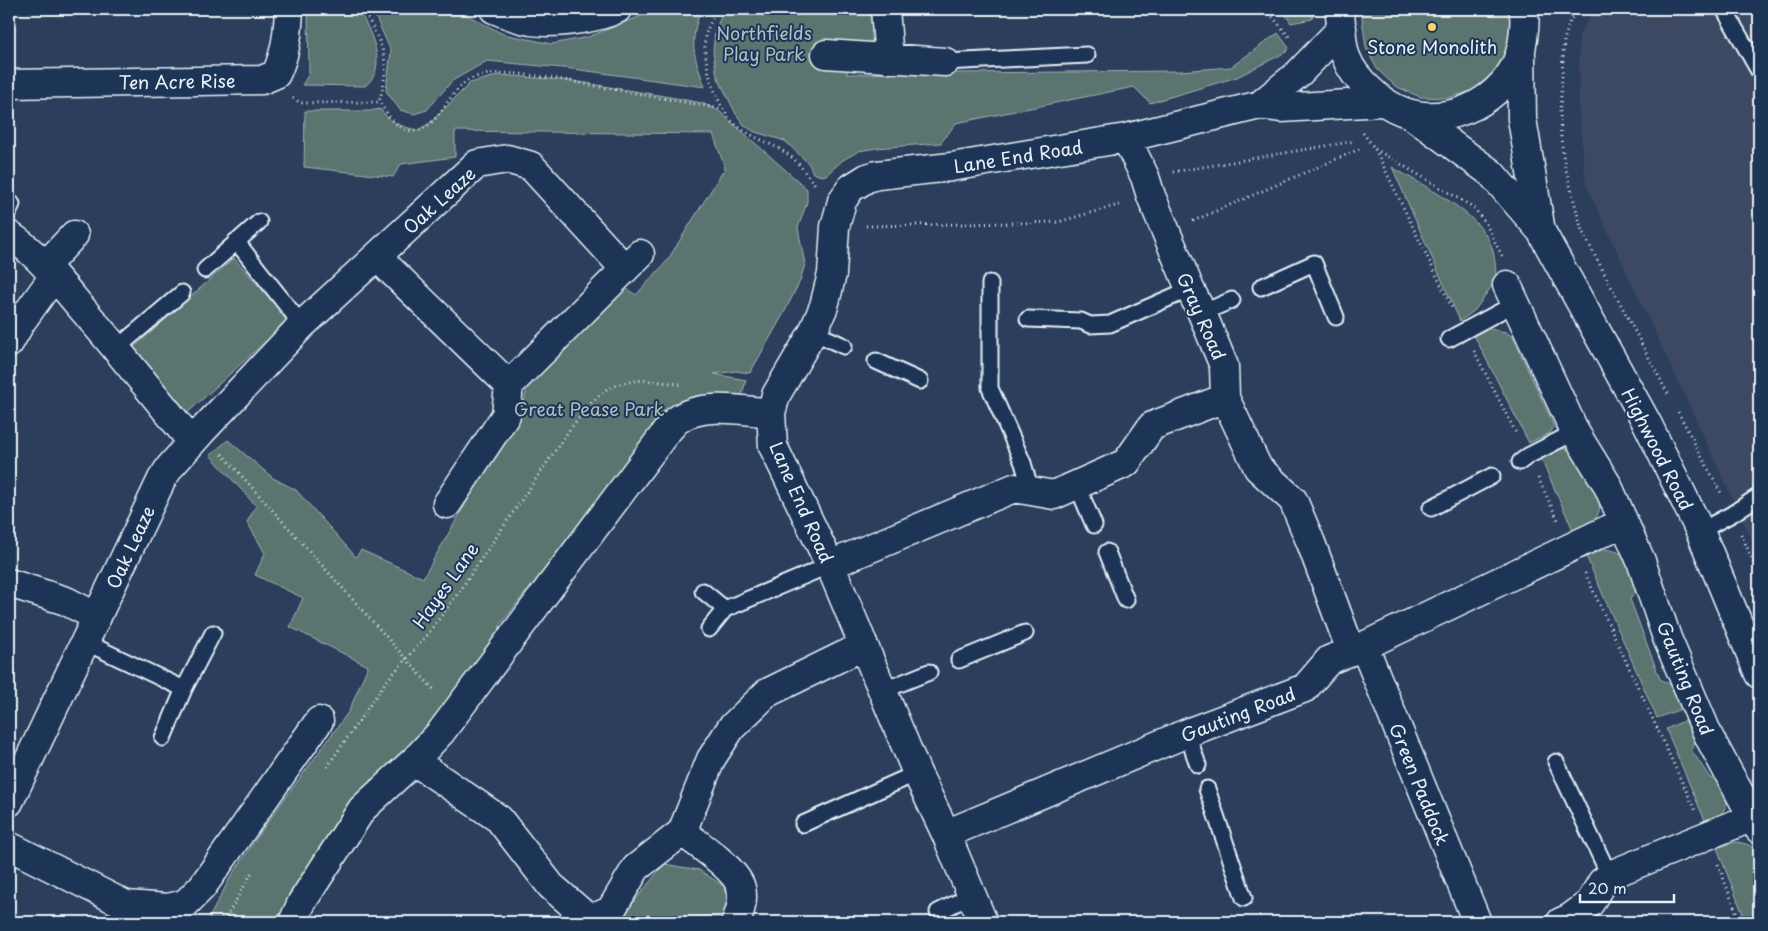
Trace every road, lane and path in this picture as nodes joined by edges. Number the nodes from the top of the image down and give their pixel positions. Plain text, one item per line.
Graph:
1 (289, 9) edge
2 (363, 9) edge
3 (494, 9) edge
4 (617, 9) edge
5 (716, 9) edge
6 (885, 9) edge
7 (1266, 9) edge
8 (1577, 9) edge
9 (1724, 9) edge
10 (1527, 12) edge
11 (1342, 18) edge
12 (1292, 40) dead end
13 (1521, 53) junction
14 (826, 54) dead end
15 (1087, 55) dead end
16 (889, 59) junction
17 (945, 62) joint
18 (1759, 71) edge
19 (262, 80) junction
20 (9, 84) edge
21 (379, 102) junction
22 (1382, 102) junction
23 (1260, 105) junction
24 (1337, 105) junction
25 (722, 109) junction
26 (1410, 114) junction
27 (1126, 138) junction
28 (1355, 141) dead end
29 (1362, 148) dead end
30 (1148, 186) junction
31 (842, 200) junction
32 (260, 222) dead end
33 (835, 227) junction
34 (1541, 231) junction
35 (1167, 233) junction
36 (9, 235) edge
37 (74, 235) dead end
38 (236, 242) junction
39 (377, 256) junction
40 (205, 270) dead end
41 (50, 271) junction
42 (990, 283) dead end
43 (1261, 287) dead end
44 (1190, 289) junction
45 (182, 293) dead end
46 (1512, 294) junction
47 (1232, 300) dead end
48 (1202, 313) junction
49 (1336, 317) dead end
50 (1028, 320) dead end
51 (302, 325) junction
52 (813, 332) junction
53 (1449, 339) dead end
54 (9, 343) edge
55 (844, 346) dead end
56 (117, 348) junction
57 (876, 361) dead end
58 (920, 381) dead end
59 (687, 384) dead end
60 (509, 385) junction
61 (1224, 398) junction
62 (1670, 398) dead end
63 (1675, 407) dead end
64 (771, 413) junction
65 (1575, 432) junction
66 (197, 436) junction
67 (1520, 462) dead end
68 (1492, 476) dead end
69 (1077, 485) junction
70 (1030, 491) junction
71 (1759, 496) edge
72 (447, 504) dead end
73 (1431, 508) dead end
74 (1732, 514) junction
75 (1624, 522) junction
76 (1094, 525) dead end
77 (1700, 531) junction
78 (1107, 552) dead end
79 (830, 565) junction
80 (1759, 574) edge
81 (9, 583) edge
82 (703, 591) dead end
83 (1126, 600) dead end
84 (725, 609) junction
85 (97, 617) junction
86 (709, 629) dead end
87 (213, 633) dead end
88 (1025, 633) dead end
89 (85, 642) junction
90 (863, 646) junction
91 (1357, 648) junction
92 (406, 659) junction
93 (959, 660) dead end
94 (929, 672) dead end
95 (1759, 674) edge
96 (184, 689) junction
97 (882, 691) junction
98 (456, 714) junction
99 (319, 721) dead end
100 (1187, 733) junction
101 (163, 738) dead end
102 (414, 762) junction
103 (1556, 762) dead end
104 (1198, 765) dead end
105 (323, 772) dead end
106 (917, 773) junction
107 (1207, 789) dead end
108 (9, 802) edge
109 (1756, 823) edge
110 (803, 824) dead end
111 (682, 832) junction
112 (946, 834) junction
113 (9, 846) edge
114 (252, 872) dead end
115 (1610, 877) junction
116 (972, 895) junction
117 (1244, 898) dead end
118 (938, 912) dead end
119 (134, 914) edge
120 (591, 920) edge
121 (224, 922) edge
122 (293, 922) edge
123 (736, 922) edge
124 (983, 922) edge
125 (1477, 922) edge
126 (1561, 922) edge

1 - 19 street, Ten Acre Rise
2 - 21 path
3 - 4 street
5 - 25 path
6 - 16 street
7 - 12 path
8 - 62 path
9 - 18 lane
10 - 13 street
11 - 22 street
11 - 23 street, Lane End Road
13 - 26 street
13 - 34 street, Highwood Road
14 - 16 street
15 - 17 lane
16 - 17 street
19 - 20 street, Ten Acre Rise
19 - 21 path
21 - 25 path
22 - 24 street, Lane End Road
22 - 26 street
23 - 24 street, Lane End Road
23 - 27 street, Lane End Road
24 - 46 path
25 - 31 path
26 - 34 street, Highwood Road
27 - 30 street, Gray Road
27 - 31 street, Lane End Road
28 - 30 path
29 - 35 path
30 - 33 path
30 - 35 street, Gray Road
31 - 33 street, Lane End Road
32 - 38 lane
33 - 52 street, Lane End Road
34 - 77 street, Highwood Road
35 - 44 street, Gray Road
36 - 41 street
37 - 41 street
38 - 40 lane
38 - 51 lane
39 - 51 street, Oak Leaze
39 - 60 street
39 - 60 street, Oak Leaze
41 - 54 street
41 - 56 street
42 - 70 lane
43 - 49 lane
44 - 48 street, Gray Road
44 - 50 lane
45 - 56 lane
46 - 53 lane
46 - 65 street, Gauting Road
47 - 48 lane
48 - 61 street, Gray Road
51 - 66 street, Oak Leaze
52 - 55 lane
52 - 64 street, Lane End Road
56 - 66 street
57 - 58 lane
59 - 92 path, Hayes Lane
60 - 72 street
61 - 69 street
61 - 91 street, Gray Road
63 - 74 path
64 - 79 street, Lane End Road
64 - 98 street
65 - 67 lane
65 - 75 street, Gauting Road
66 - 85 street, Oak Leaze
66 - 92 path
68 - 73 lane
69 - 70 street
69 - 76 lane
70 - 79 street
71 - 74 lane
74 - 77 lane
74 - 80 path
75 - 91 street, Gauting Road
75 - 109 street, Gauting Road
77 - 95 street, Highwood Road
78 - 83 lane
79 - 84 lane
79 - 90 street, Lane End Road
81 - 85 street
82 - 84 lane
84 - 86 lane
85 - 89 street, Oak Leaze
87 - 96 lane
88 - 93 lane
89 - 96 lane
89 - 108 street, Oak Leaze
90 - 97 street, Lane End Road
90 - 111 street
91 - 100 street, Gauting Road
91 - 125 street, Green Paddock
92 - 98 path
92 - 105 path, Hayes Lane
94 - 97 lane
96 - 101 lane
97 - 106 street, Lane End Road
98 - 102 street
99 - 119 street
100 - 104 lane
100 - 112 street, Gauting Road
102 - 120 street
102 - 122 street
103 - 115 lane
106 - 110 lane
106 - 112 street, Lane End Road
107 - 117 lane
109 - 115 street
111 - 120 street
111 - 123 street
112 - 116 street, Lane End Road
113 - 119 street
114 - 121 path
115 - 126 street
116 - 118 lane
116 - 124 street, Lane End Road

